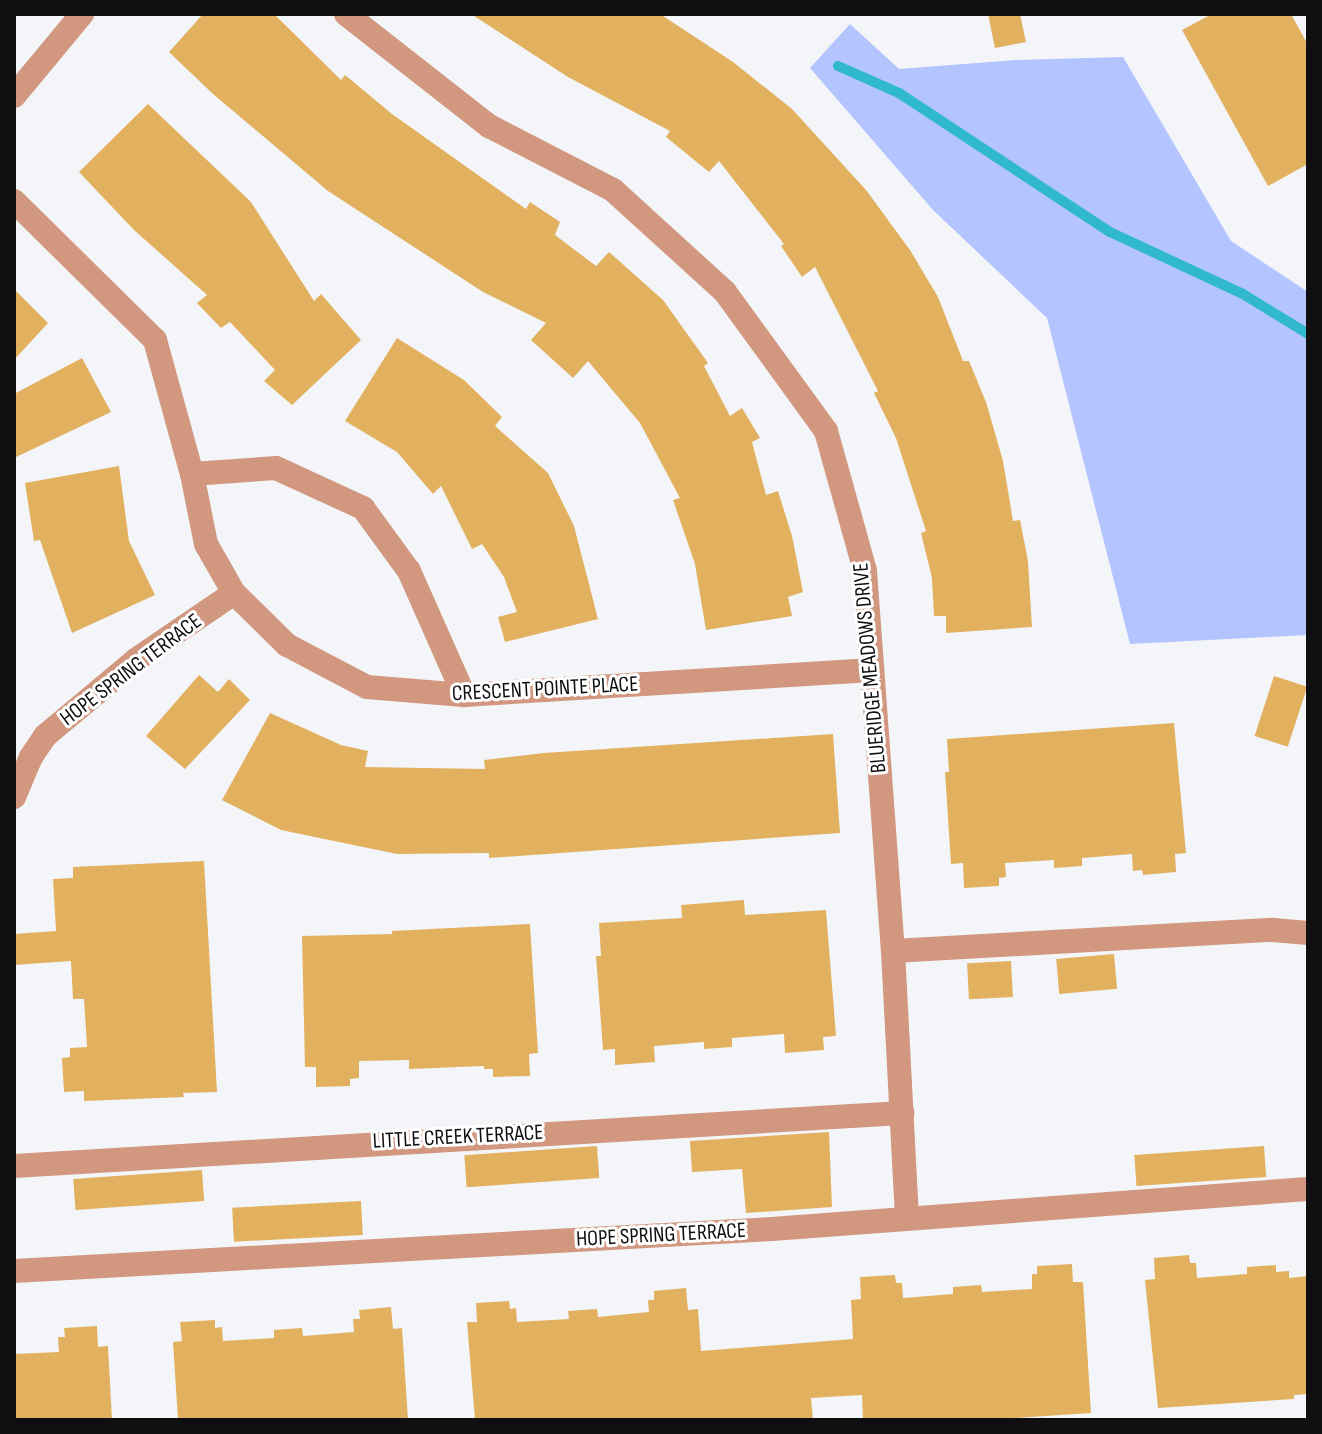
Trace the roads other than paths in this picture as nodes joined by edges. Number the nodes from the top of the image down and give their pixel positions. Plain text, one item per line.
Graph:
1 (82, 14) edge
2 (346, 14) edge
3 (14, 96) edge
4 (14, 201) edge
5 (192, 474) junction
6 (234, 593) junction
7 (872, 670) junction
8 (464, 695) junction
9 (14, 797) edge
10 (1308, 933) edge
11 (893, 951) junction
12 (902, 1113) junction
13 (14, 1166) edge
14 (1308, 1189) edge
15 (907, 1218) junction
16 (14, 1271) edge

1 - 3 street
2 - 7 street, BLUERIDGE MEADOWS DRIVE
4 - 5 street, CRESCENT POINTE PLACE
5 - 6 street, CRESCENT POINTE PLACE
5 - 8 street
6 - 8 street, CRESCENT POINTE PLACE
6 - 9 street, HOPE SPRING TERRACE
7 - 8 street, CRESCENT POINTE PLACE
7 - 11 street, BLUERIDGE MEADOWS DRIVE
10 - 11 street
11 - 12 street, BLUERIDGE MEADOWS DRIVE
12 - 13 street, LITTLE CREEK TERRACE
12 - 15 street, BLUERIDGE MEADOWS DRIVE
14 - 15 street, HOPE SPRING TERRACE
15 - 16 street, HOPE SPRING TERRACE

